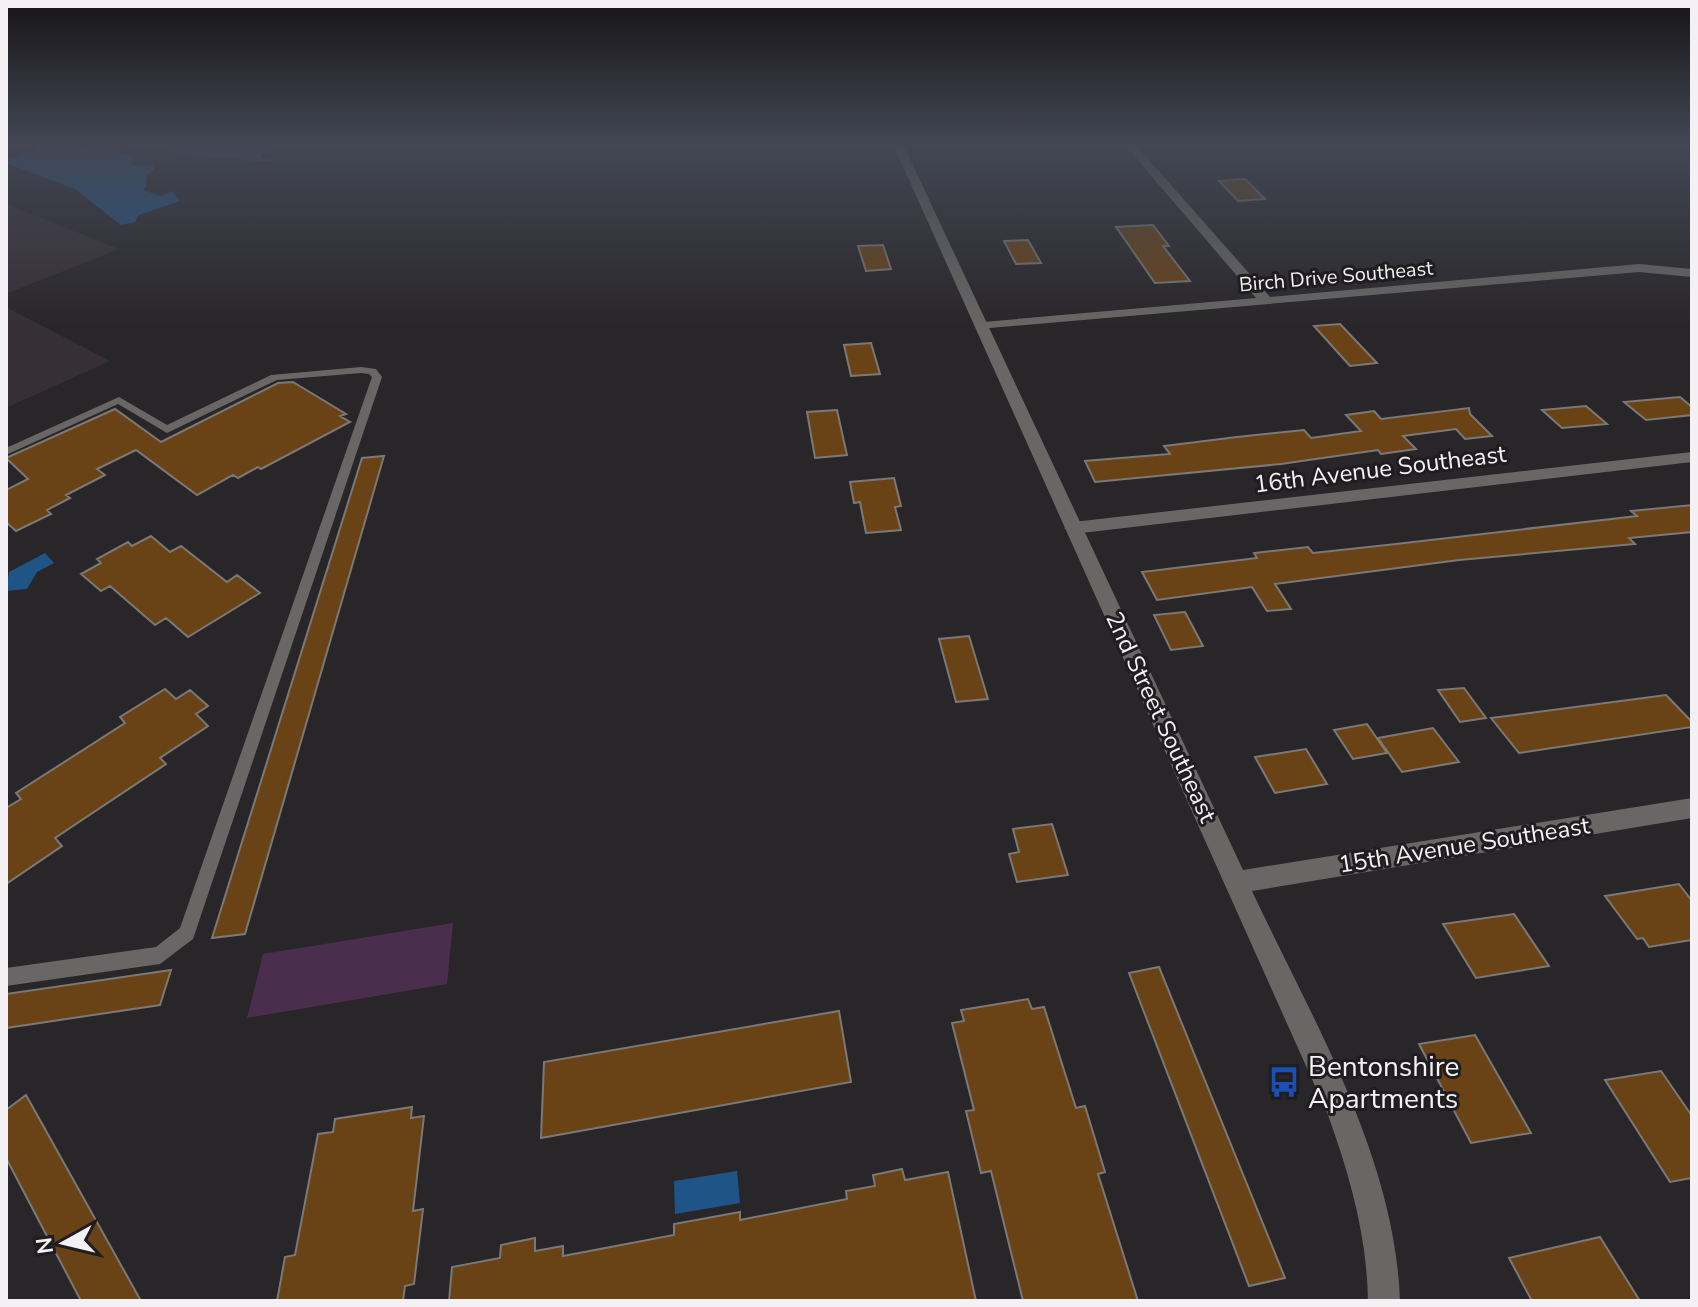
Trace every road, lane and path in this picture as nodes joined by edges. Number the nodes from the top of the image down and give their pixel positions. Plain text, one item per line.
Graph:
1 (926, 205) edge
2 (1182, 205) edge
3 (1692, 273) edge
4 (1267, 302) junction
5 (983, 326) junction
6 (6, 452) edge
7 (1692, 457) edge
8 (1073, 528) junction
9 (1692, 808) edge
10 (1237, 882) junction
11 (6, 977) edge
12 (1384, 1301) edge

1 - 5 street, 2nd Street Southeast
2 - 4 street
3 - 4 street, Birch Drive Southeast
4 - 5 street, Birch Drive Southeast
5 - 8 street, 2nd Street Southeast
6 - 11 lane
7 - 8 street, 16th Avenue Southeast
8 - 10 street, 2nd Street Southeast
9 - 10 street, 15th Avenue Southeast
10 - 12 street, 2nd Street Southeast

